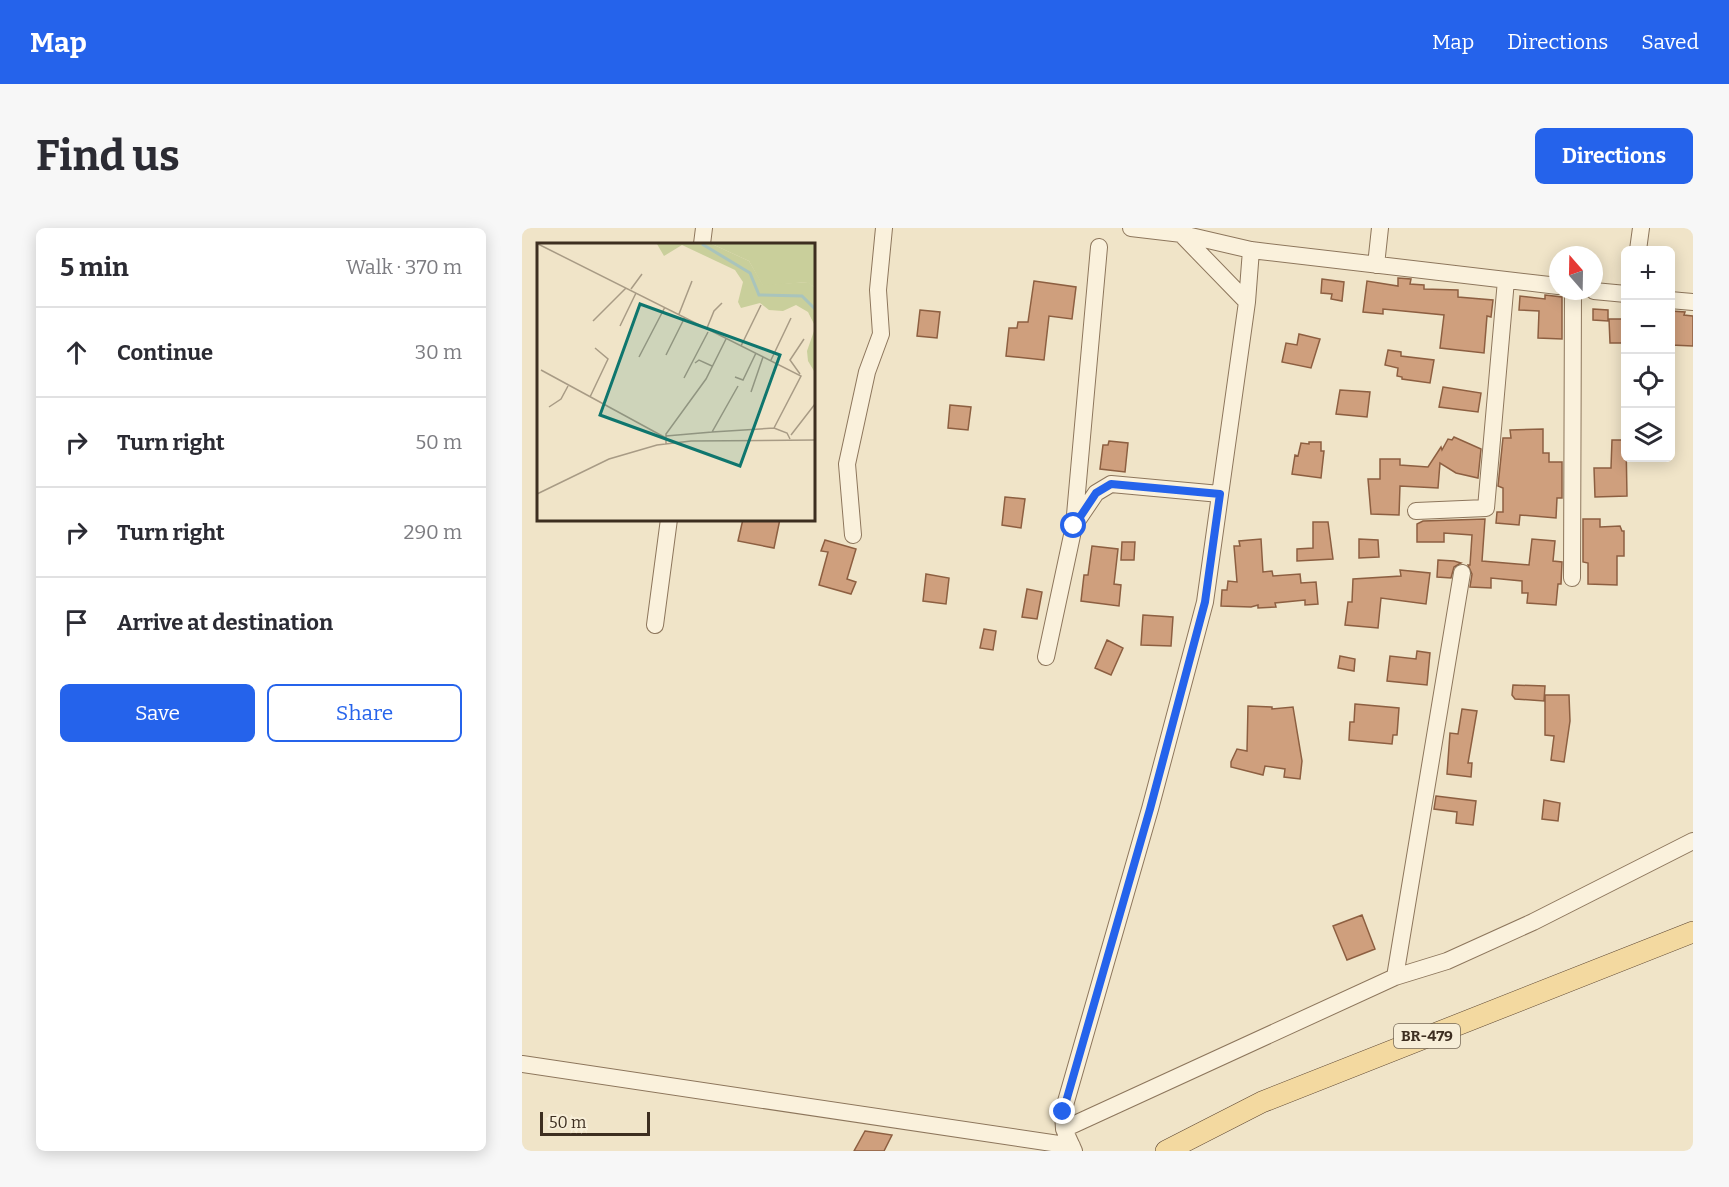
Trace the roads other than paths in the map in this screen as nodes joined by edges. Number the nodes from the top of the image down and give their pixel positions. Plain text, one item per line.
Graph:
1 (704, 228) edge
2 (884, 228) edge
3 (1131, 228) edge
4 (1380, 228) edge
5 (1641, 228) edge
6 (1182, 234) junction
7 (702, 243) edge
8 (1639, 246) edge
9 (1099, 247) dead end
10 (1251, 250) junction
11 (1376, 265) junction
12 (1506, 280) junction
13 (1549, 285) edge
14 (1603, 292) edge
15 (1621, 294) edge
16 (1574, 300) edge
17 (1675, 300) edge
18 (1247, 302) junction
19 (1693, 302) edge
20 (1220, 494) junction
21 (1416, 511) dead end
22 (669, 520) edge
23 (1074, 526) junction
24 (853, 535) dead end
25 (1462, 573) dead end
26 (1572, 578) dead end
27 (655, 625) dead end
28 (1046, 657) dead end
29 (1693, 841) edge
30 (1693, 933) edge
31 (1395, 977) junction
32 (522, 1064) edge
33 (1064, 1129) junction
34 (1073, 1149) edge
35 (1166, 1151) edge

1 - 7 street
2 - 24 street
3 - 6 street
4 - 11 street
5 - 8 street
6 - 10 street
6 - 18 street
9 - 23 street
10 - 11 street
10 - 18 street
11 - 12 street
12 - 13 street
12 - 21 street
14 - 15 street
16 - 26 street
17 - 19 street
18 - 20 street
20 - 23 street
20 - 33 street
22 - 27 street
23 - 28 street
25 - 31 street
29 - 31 street
30 - 35 main road, BR-479
31 - 33 street
32 - 34 street
33 - 34 street

